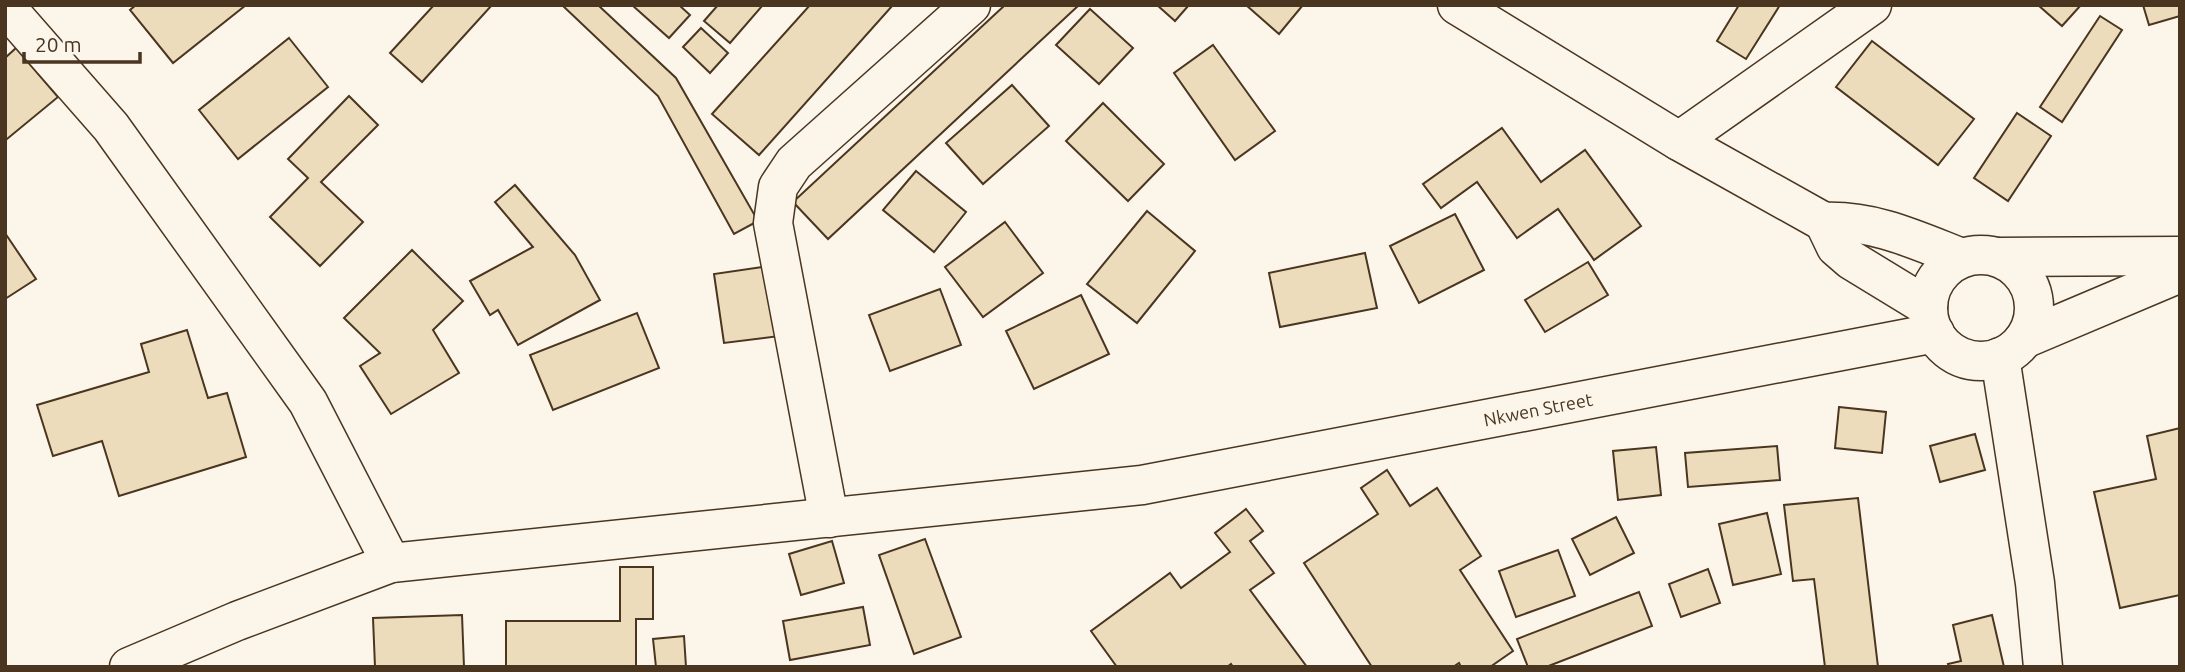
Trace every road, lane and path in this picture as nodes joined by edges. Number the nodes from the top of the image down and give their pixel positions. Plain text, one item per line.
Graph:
1 (971, 5) edge
2 (1457, 5) edge
3 (1872, 5) edge
4 (5, 6) edge
5 (1679, 141) junction
6 (1824, 222) junction
7 (2180, 256) edge
8 (1980, 257) junction
9 (2180, 273) edge
10 (1931, 320) junction
11 (2012, 348) junction
12 (829, 518) junction
13 (391, 563) junction
14 (129, 667) edge
15 (2043, 667) edge

1 - 12 main road
2 - 5 main road
3 - 5 main road
4 - 13 main road
5 - 6 main road
6 - 8 main road
6 - 10 main road
7 - 8 main road
8 - 10 main road
8 - 11 main road
9 - 11 main road
10 - 11 main road
10 - 12 main road, Nkwen Street
11 - 15 main road
12 - 13 main road, Nkwen Street
13 - 14 main road, Nkwen Street

